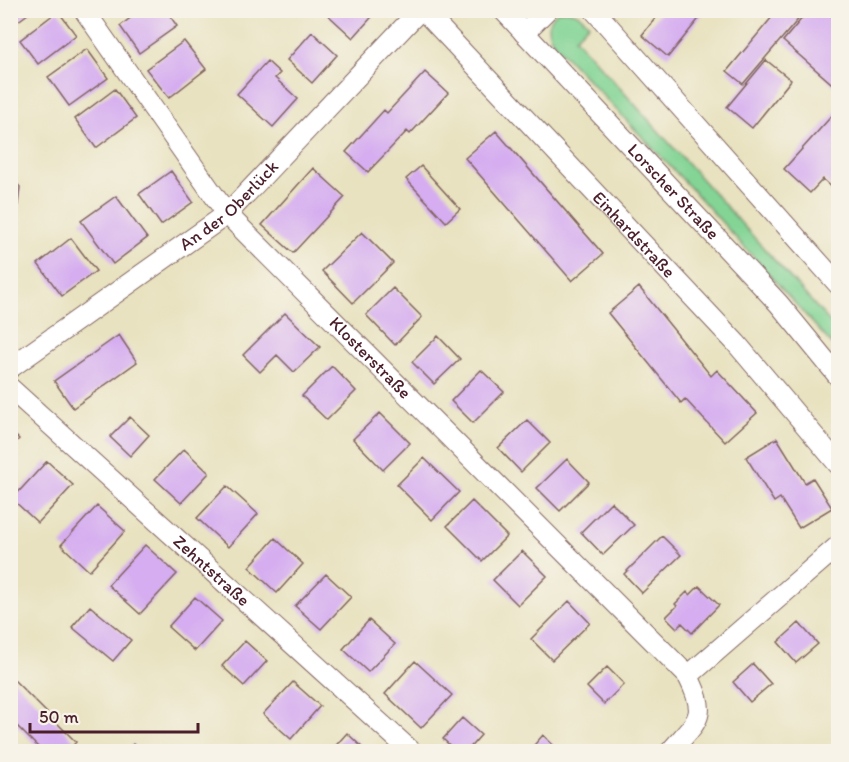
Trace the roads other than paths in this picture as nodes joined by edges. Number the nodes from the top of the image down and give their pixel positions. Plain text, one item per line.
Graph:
1 (84, 10) edge
2 (422, 10) edge
3 (502, 10) edge
4 (547, 10) edge
5 (594, 10) edge
6 (524, 33) junction
7 (227, 214) junction
8 (838, 284) edge
9 (10, 368) edge
10 (838, 376) edge
11 (10, 388) edge
12 (838, 464) edge
13 (838, 546) edge
14 (688, 676) junction
15 (412, 752) edge
16 (670, 752) edge

1 - 7 street, Klosterstraße
2 - 7 street, An der Oberlück
2 - 12 street, Einhardstraße
3 - 6 street, Lorscher Straße
4 - 6 street
5 - 8 street
6 - 10 street, Lorscher Straße
7 - 9 street, An der Oberlück
7 - 14 street, Klosterstraße
11 - 15 street, Zehntstraße
13 - 14 street
14 - 16 street

